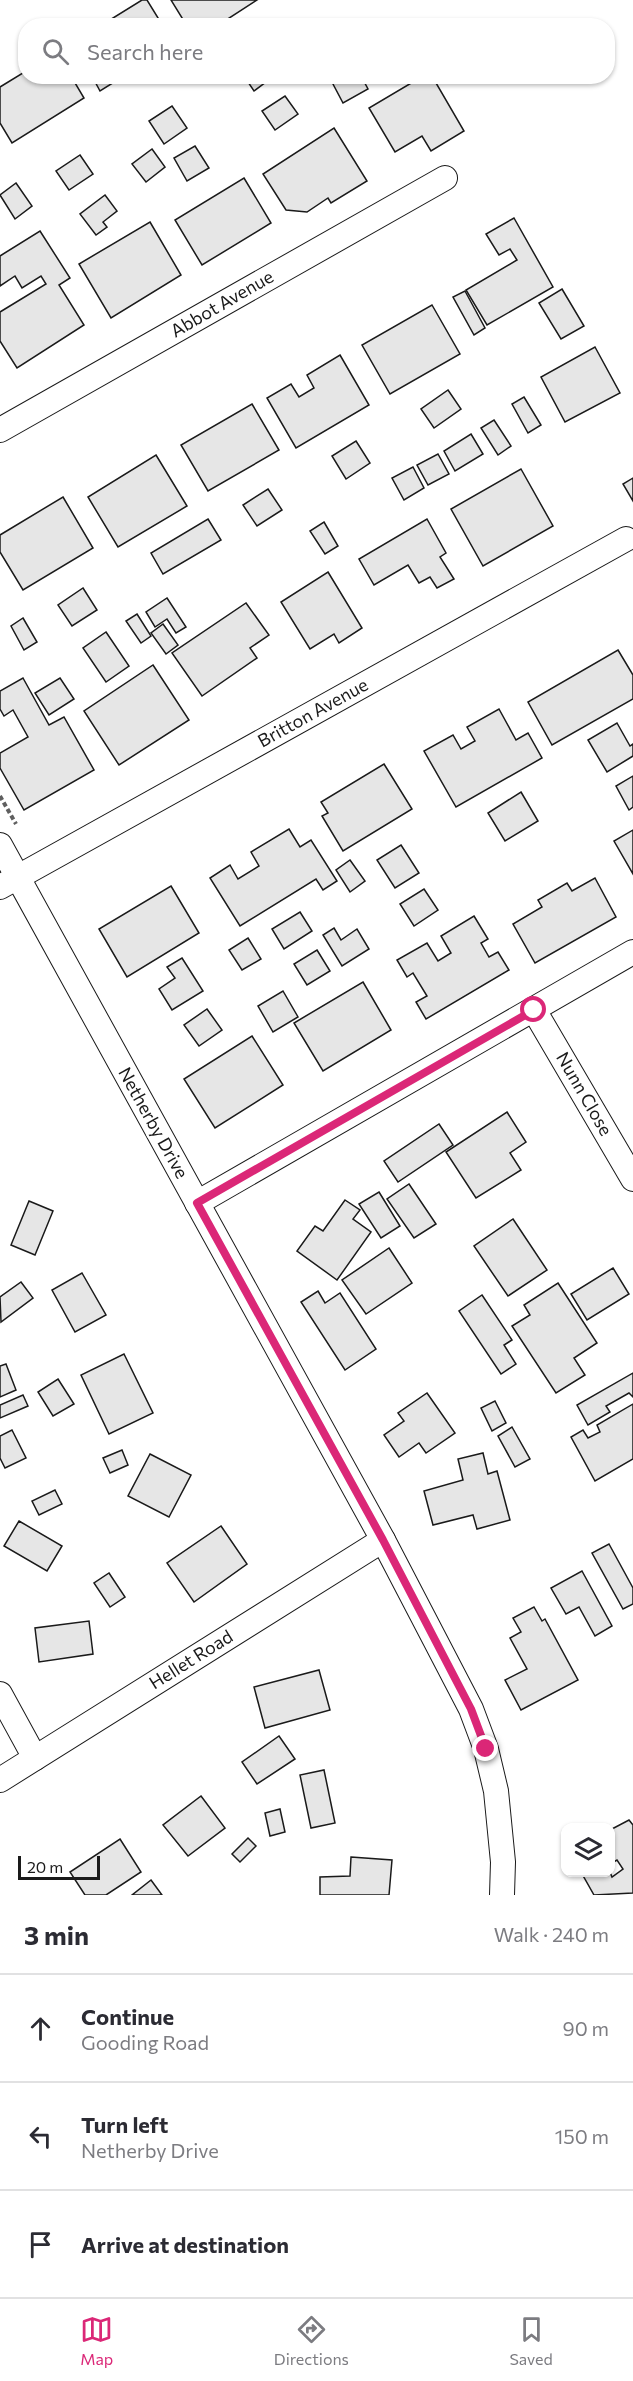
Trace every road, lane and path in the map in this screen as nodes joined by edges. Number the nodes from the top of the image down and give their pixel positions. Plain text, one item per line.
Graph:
1 (445, 178) dead end
2 (0, 430) edge
3 (626, 539) dead end
4 (0, 845) edge
5 (9, 882) edge
6 (633, 952) edge
7 (534, 1010) junction
8 (633, 1179) edge
9 (197, 1203) junction
10 (383, 1540) junction
11 (0, 1694) edge
12 (35, 1758) junction
13 (0, 1780) edge
14 (502, 1895) edge

1 - 2 street, Abbot Avenue
3 - 5 street, Britton Avenue
4 - 5 street, Netherby Drive
5 - 9 street, Netherby Drive
6 - 7 street
7 - 8 street, Nunn Close
7 - 9 street
9 - 10 street, Netherby Drive
10 - 12 street, Hellet Road
10 - 14 street, Netherby Drive
11 - 12 street
12 - 13 street, Hellet Road

